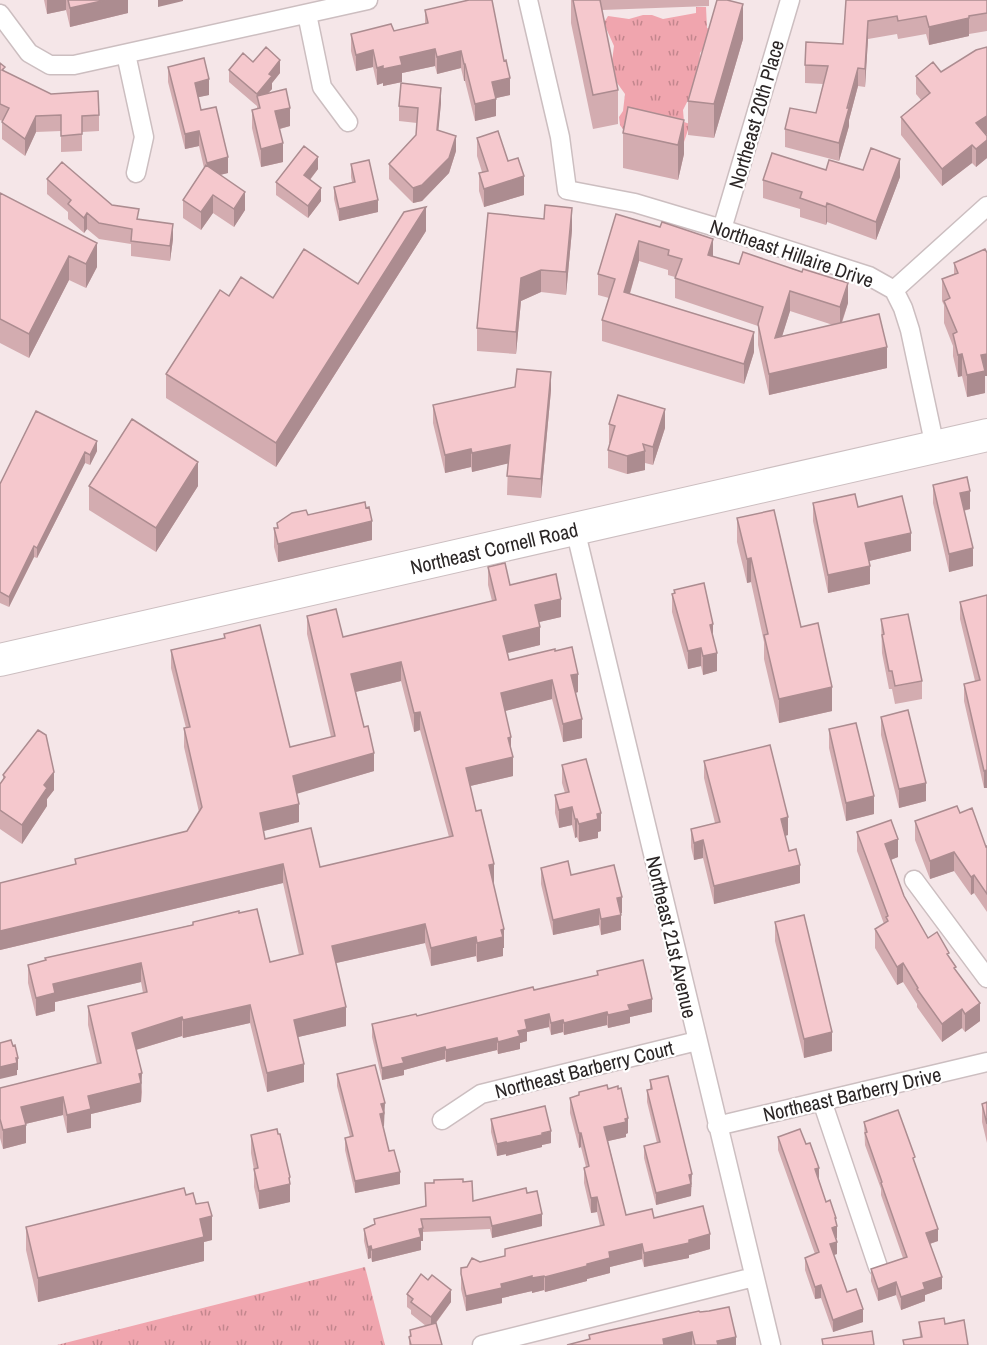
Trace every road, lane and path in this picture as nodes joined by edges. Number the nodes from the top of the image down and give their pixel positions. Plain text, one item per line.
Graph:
1 (368, 0) edge
2 (528, 0) edge
3 (789, 0) edge
4 (0, 14) edge
5 (308, 14) junction
6 (126, 54) junction
7 (348, 122) dead end
8 (136, 173) dead end
9 (987, 206) edge
10 (722, 229) junction
11 (894, 290) junction
12 (987, 435) edge
13 (935, 447) junction
14 (575, 530) junction
15 (0, 660) edge
16 (914, 880) dead end
17 (987, 978) edge
18 (697, 1041) junction
19 (987, 1062) edge
20 (822, 1101) junction
21 (442, 1120) dead end
22 (717, 1126) junction
23 (878, 1267) edge
24 (754, 1277) junction
25 (482, 1344) edge
26 (771, 1345) edge

1 - 5 street
2 - 10 street, Northeast Hillaire Drive
3 - 10 street, Northeast 20th Place
4 - 6 street
5 - 6 street
5 - 7 street
6 - 8 street
9 - 11 street
10 - 11 street, Northeast Hillaire Drive
11 - 13 street, Northeast Hillaire Drive
12 - 13 highway, Northeast Cornell Road
13 - 14 highway, Northeast Cornell Road
14 - 15 highway, Northeast Cornell Road
14 - 18 street, Northeast 21st Avenue
16 - 17 street
18 - 21 street, Northeast Barberry Court
18 - 22 street, Northeast 21st Avenue
19 - 20 street, Northeast Barberry Drive
20 - 22 street, Northeast Barberry Drive
20 - 23 street
22 - 24 street, Northeast 21st Avenue
24 - 25 street
24 - 26 street, Northeast 21st Avenue

